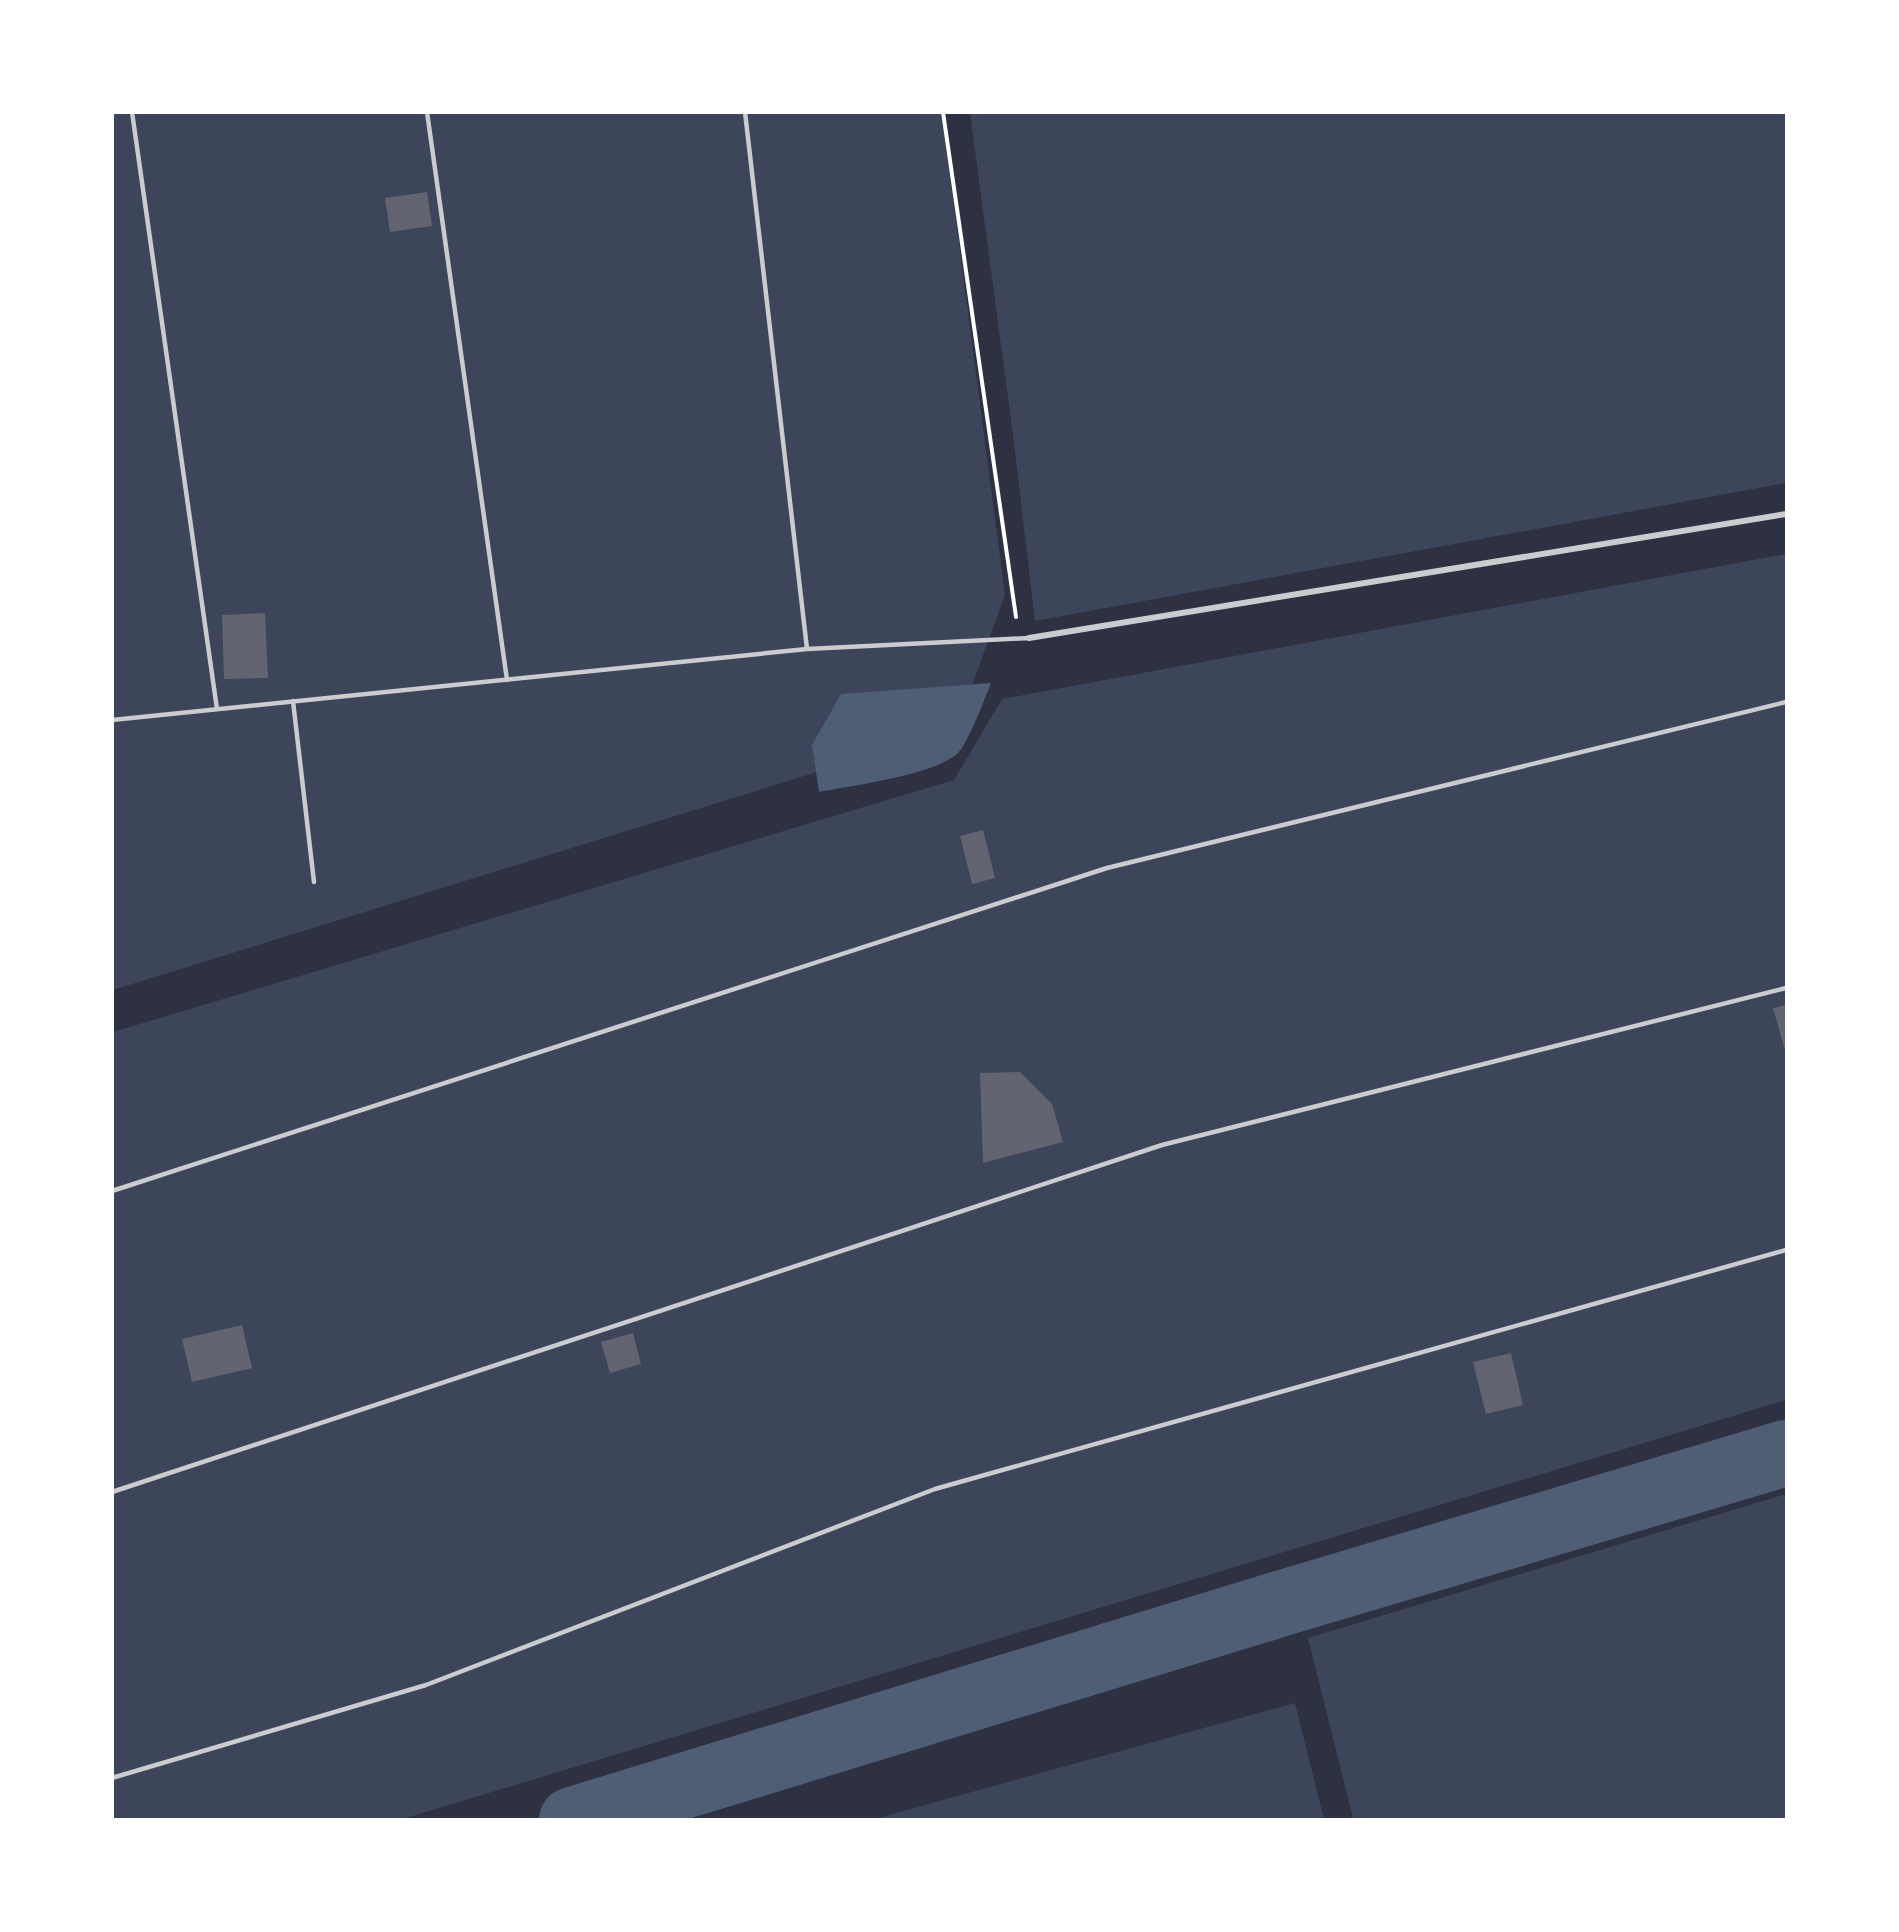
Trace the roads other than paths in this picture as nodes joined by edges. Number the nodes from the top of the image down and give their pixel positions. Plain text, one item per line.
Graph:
1 (132, 112) edge
2 (427, 112) edge
3 (745, 112) edge
4 (1786, 514) edge
5 (1029, 638) joint
6 (807, 649) junction
7 (507, 680) junction
8 (293, 701) junction
9 (1786, 702) edge
10 (217, 709) junction
11 (112, 720) edge
12 (314, 882) dead end
13 (1786, 988) edge
14 (112, 1191) edge
15 (1786, 1250) edge
16 (112, 1492) edge
17 (112, 1778) edge

1 - 10 lane
2 - 7 lane
3 - 6 lane
4 - 5 street
5 - 6 lane
6 - 7 lane
7 - 8 lane
8 - 10 lane
8 - 12 lane
9 - 14 lane
10 - 11 lane
13 - 16 lane
15 - 17 lane

